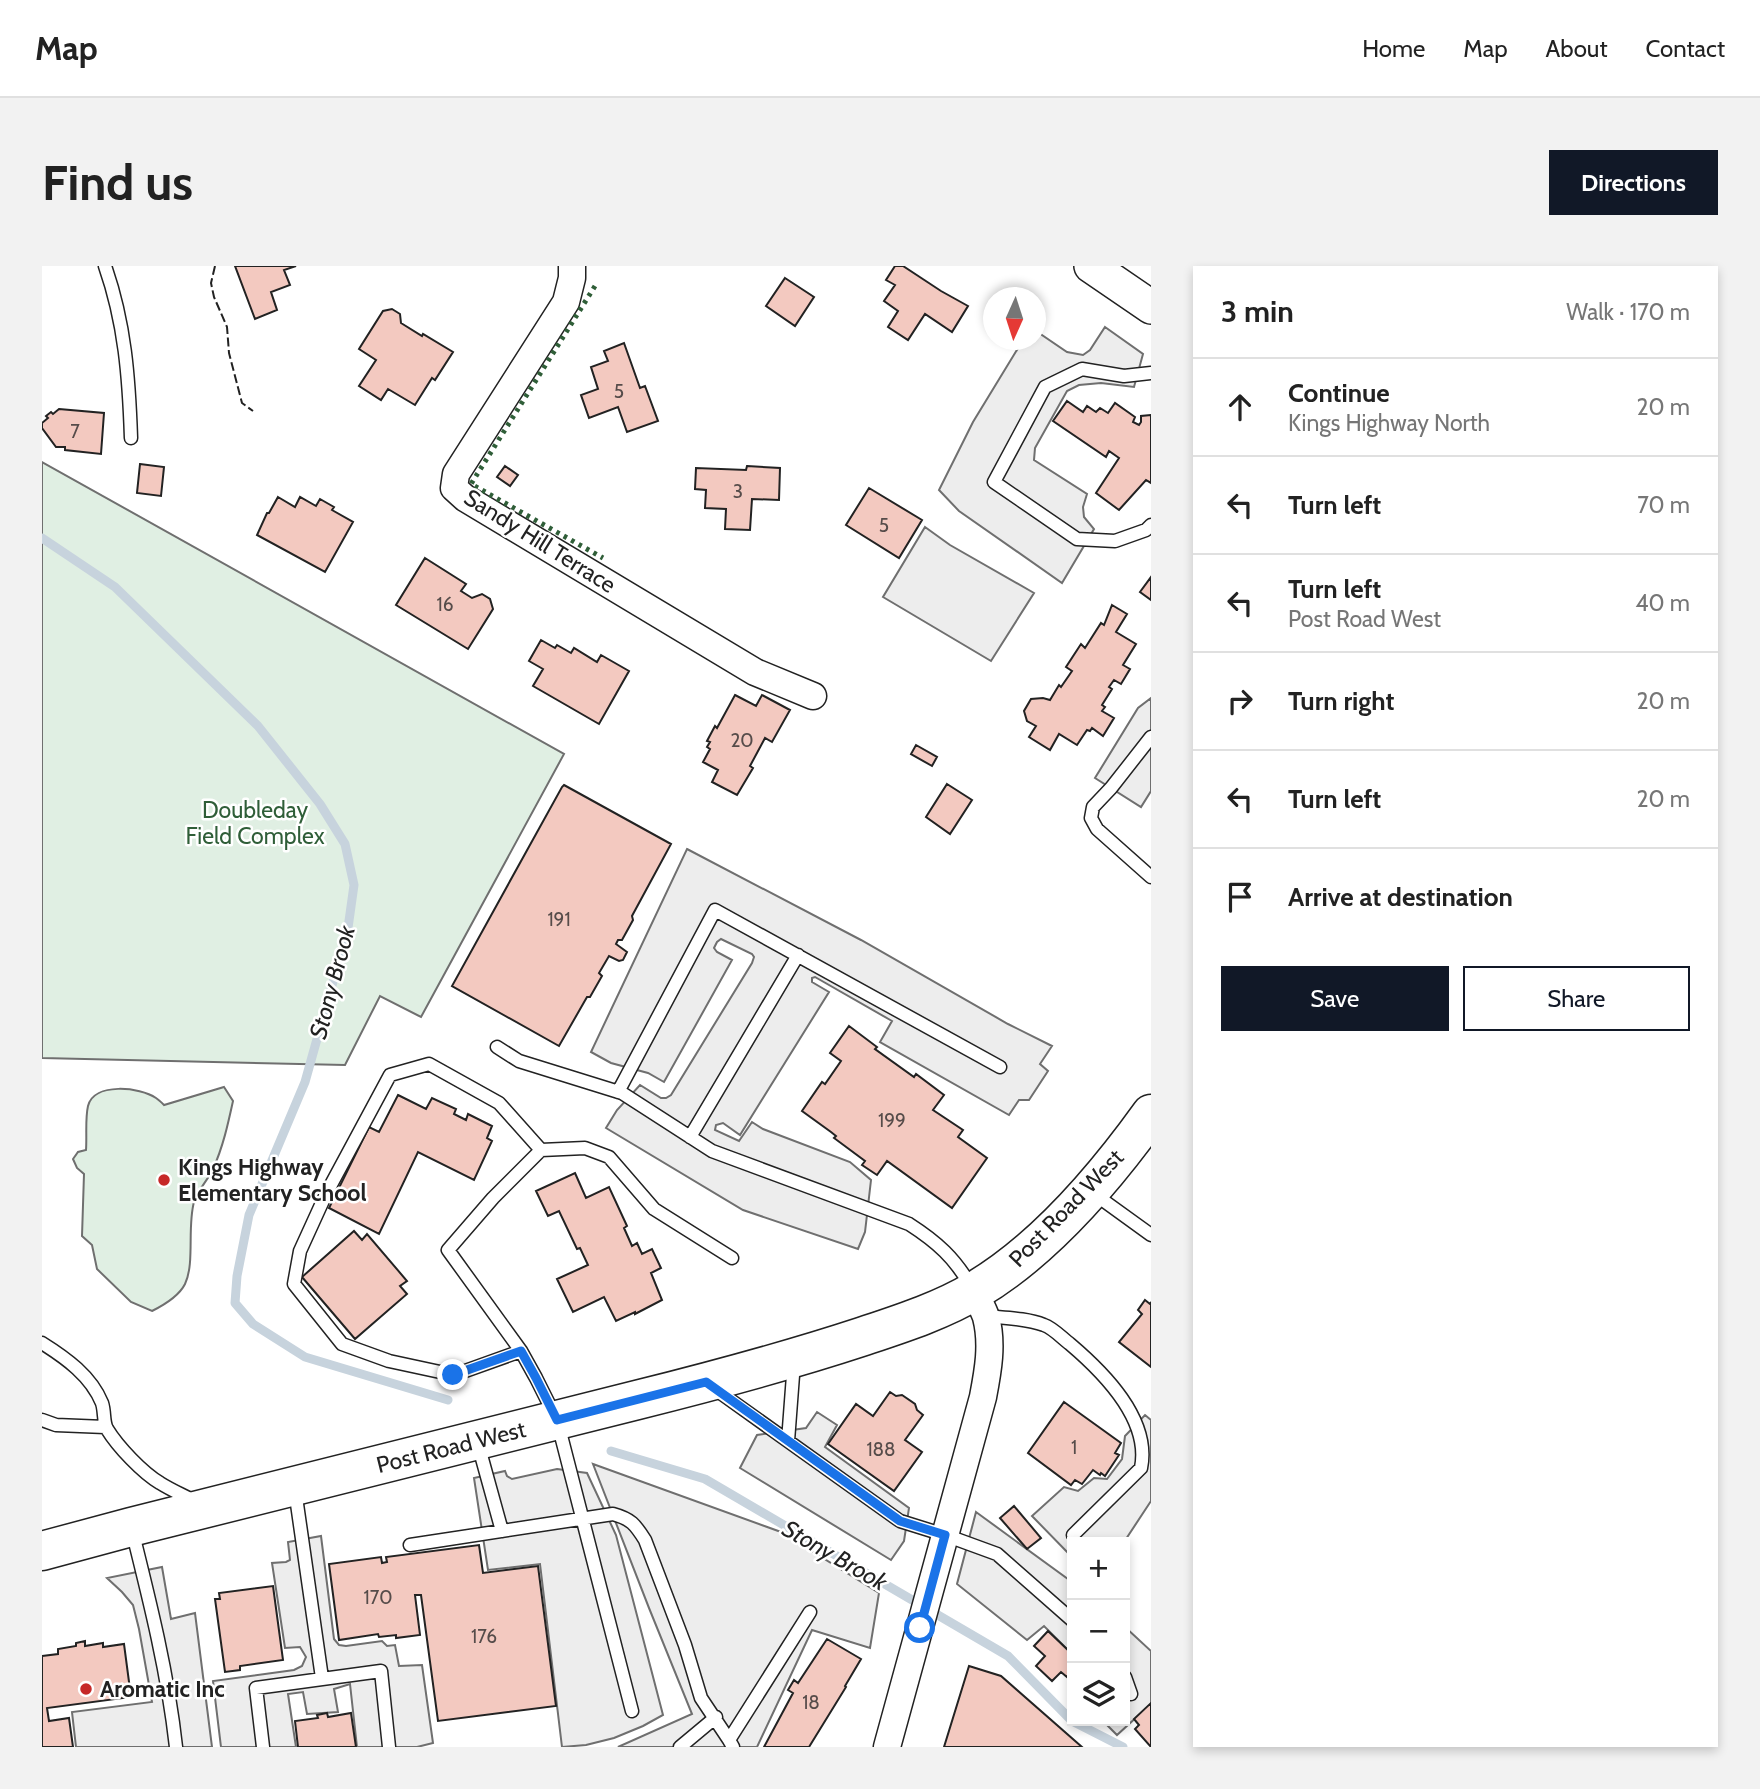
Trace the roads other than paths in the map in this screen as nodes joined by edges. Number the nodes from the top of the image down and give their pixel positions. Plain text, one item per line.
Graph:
1 (105, 266) edge
2 (572, 266) edge
3 (1091, 266) edge
4 (1151, 307) edge
5 (1151, 373) edge
6 (131, 438) dead end
7 (1151, 525) edge
8 (813, 696) dead end
9 (1151, 737) edge
10 (1151, 877) edge
11 (798, 955) junction
12 (497, 1047) dead end
13 (1000, 1067) dead end
14 (618, 1092) junction
15 (1151, 1114) edge
16 (690, 1137) junction
17 (541, 1150) junction
18 (1090, 1191) junction
19 (1151, 1235) edge
20 (732, 1258) dead end
21 (980, 1304) junction
22 (42, 1343) edge
23 (521, 1351) junction
24 (794, 1358) junction
25 (706, 1382) junction
26 (42, 1420) edge
27 (557, 1420) junction
28 (105, 1426) junction
29 (477, 1441) junction
30 (788, 1441) junction
31 (294, 1486) junction
32 (206, 1508) junction
33 (583, 1519) junction
34 (131, 1527) junction
35 (502, 1531) junction
36 (945, 1535) junction
37 (1073, 1535) dead end
38 (410, 1545) dead end
39 (42, 1551) edge
40 (810, 1612) dead end
41 (1067, 1616) edge
42 (322, 1678) junction
43 (1130, 1691) edge
44 (1131, 1694) dead end
45 (632, 1711) dead end
46 (716, 1717) junction
47 (731, 1744) edge
48 (176, 1747) edge
49 (263, 1747) edge
50 (389, 1747) edge
51 (680, 1747) edge
52 (887, 1747) edge

1 - 6 lane
2 - 8 street, Sandy Hill Terrace
3 - 4 street
5 - 7 lane
9 - 10 lane
11 - 13 lane
11 - 14 lane
11 - 16 lane
12 - 14 lane
14 - 16 lane
15 - 18 main road, Post Road West
16 - 21 lane
17 - 20 lane
17 - 23 lane
17 - 23 lane
18 - 19 lane
18 - 21 main road, Post Road West
21 - 24 main road, Post Road West
21 - 36 street
21 - 37 lane
22 - 28 lane
23 - 27 lane
24 - 25 main road, Post Road West
24 - 30 lane
25 - 27 main road, Post Road West
25 - 30 lane
26 - 28 lane
27 - 29 main road, Post Road West
27 - 33 lane
28 - 32 lane
29 - 31 main road, Post Road West
29 - 35 lane
30 - 36 lane
31 - 32 main road, Post Road West
31 - 42 lane
32 - 34 main road, Post Road West
33 - 35 lane
33 - 45 lane
33 - 46 lane
34 - 39 main road, Post Road West
34 - 48 lane
35 - 38 lane
36 - 41 lane
36 - 52 street
40 - 47 lane
42 - 49 lane
42 - 50 lane
43 - 44 lane
46 - 47 lane
46 - 51 lane

